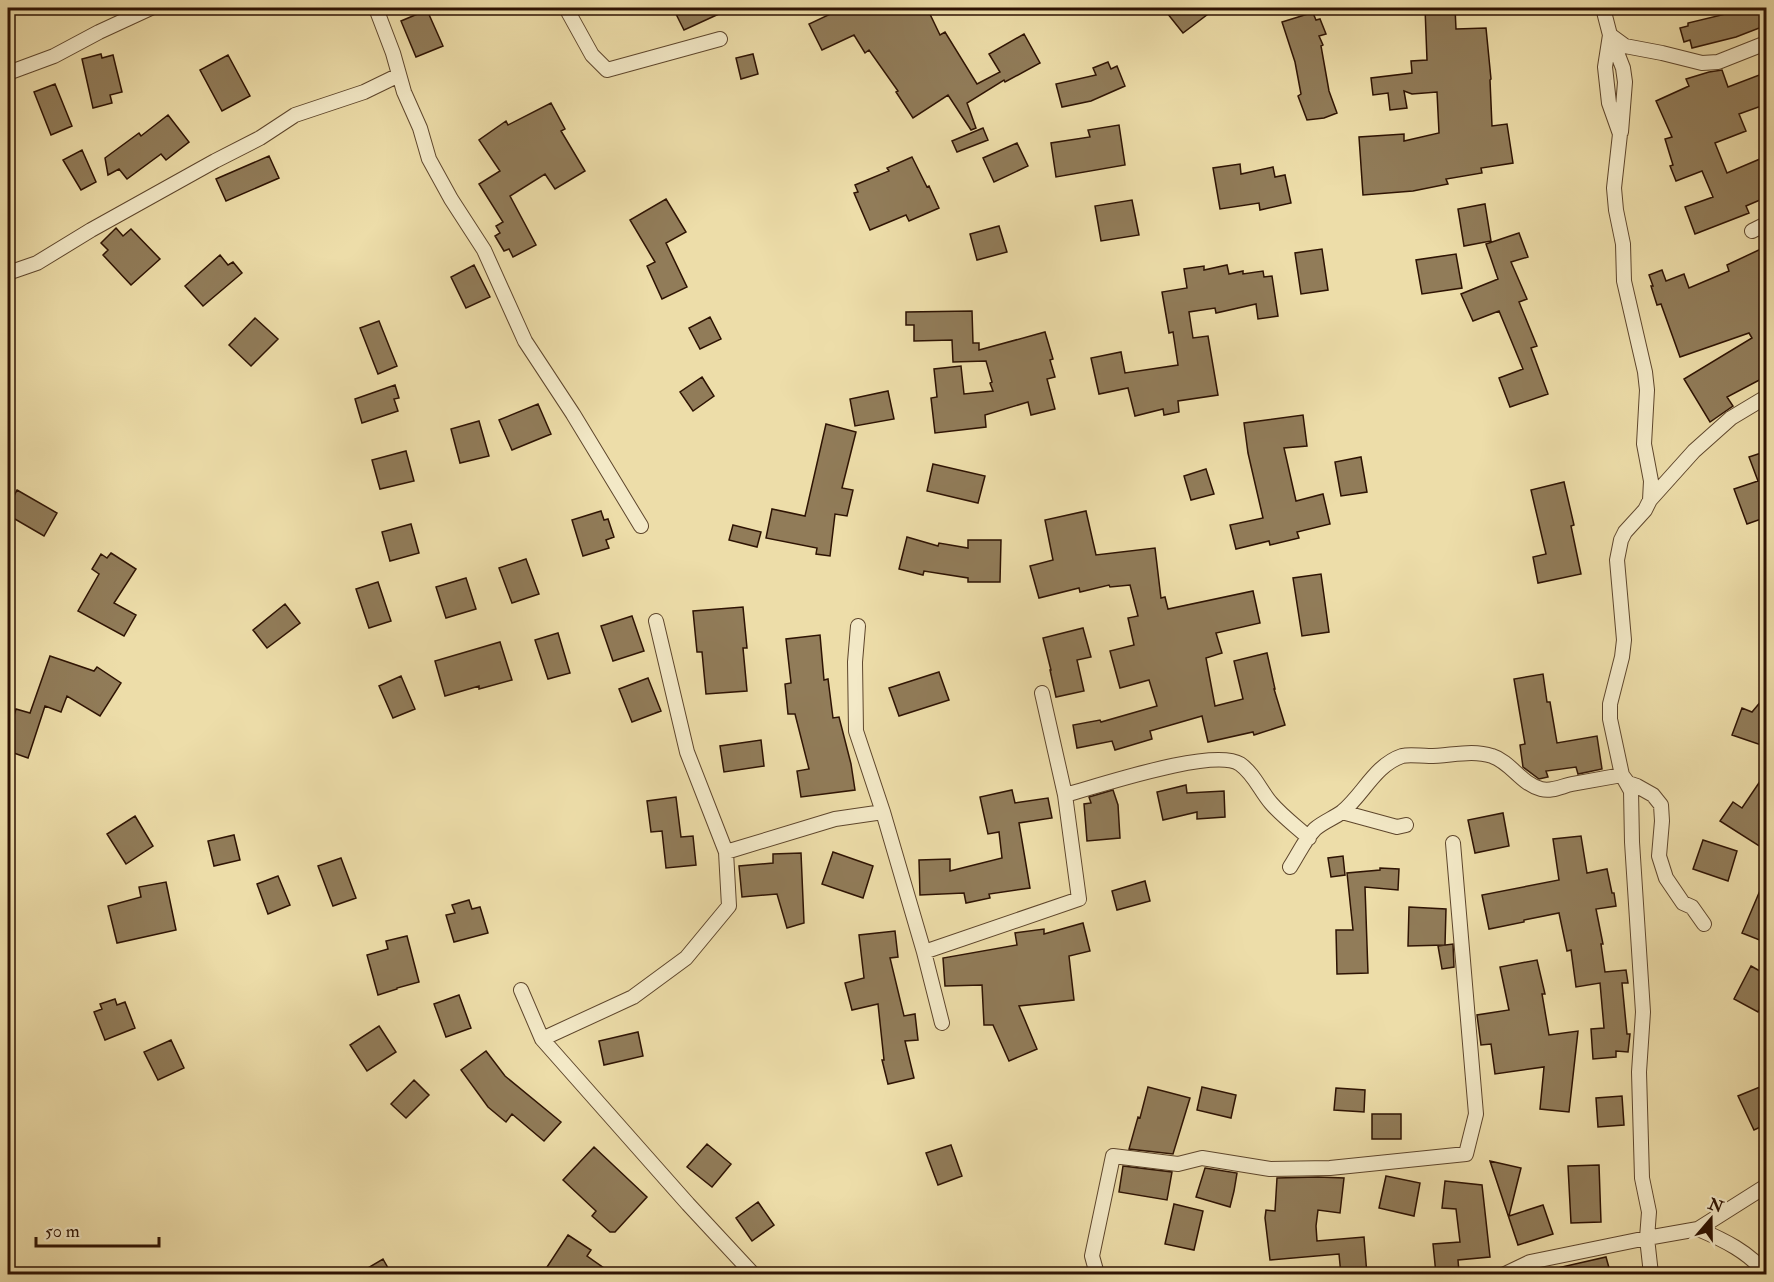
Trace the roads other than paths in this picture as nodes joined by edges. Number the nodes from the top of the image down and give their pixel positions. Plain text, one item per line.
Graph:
1 (151, 8) edge
2 (374, 8) edge
3 (566, 8) edge
4 (1603, 8) edge
5 (1610, 35) junction
6 (720, 39) dead end
7 (1767, 43) edge
8 (8, 73) edge
9 (399, 75) junction
10 (1767, 224) edge
11 (1752, 231) dead end
12 (8, 273) edge
13 (1767, 397) edge
14 (1650, 500) junction
15 (641, 526) dead end
16 (656, 621) dead end
17 (858, 626) dead end
18 (1042, 693) dead end
19 (1622, 775) junction
20 (1065, 795) junction
21 (883, 812) junction
22 (1341, 812) junction
23 (1406, 825) dead end
24 (1309, 838) junction
25 (1454, 843) dead end
26 (726, 852) junction
27 (1290, 867) dead end
28 (1704, 924) dead end
29 (924, 952) junction
30 (521, 990) dead end
31 (942, 1023) dead end
32 (542, 1039) junction
33 (1767, 1186) edge
34 (1698, 1229) junction
35 (1647, 1238) junction
36 (753, 1275) edge
37 (1097, 1275) edge
38 (1505, 1275) edge
39 (1651, 1275) edge
40 (1766, 1275) edge

1 - 8 street
2 - 9 street
3 - 6 street
4 - 5 street
5 - 7 street
5 - 14 street
9 - 12 street
9 - 15 street
10 - 11 street
13 - 14 street
14 - 19 street
16 - 26 street
17 - 21 street
18 - 20 street
19 - 22 street
19 - 28 street
19 - 35 street
20 - 24 street
20 - 29 street
21 - 26 street
21 - 29 street
22 - 23 street
22 - 24 street
24 - 27 street
25 - 37 street
26 - 32 street
29 - 31 street
30 - 32 street
32 - 36 street
33 - 34 street
34 - 35 street
34 - 40 street
35 - 38 street
35 - 39 street

